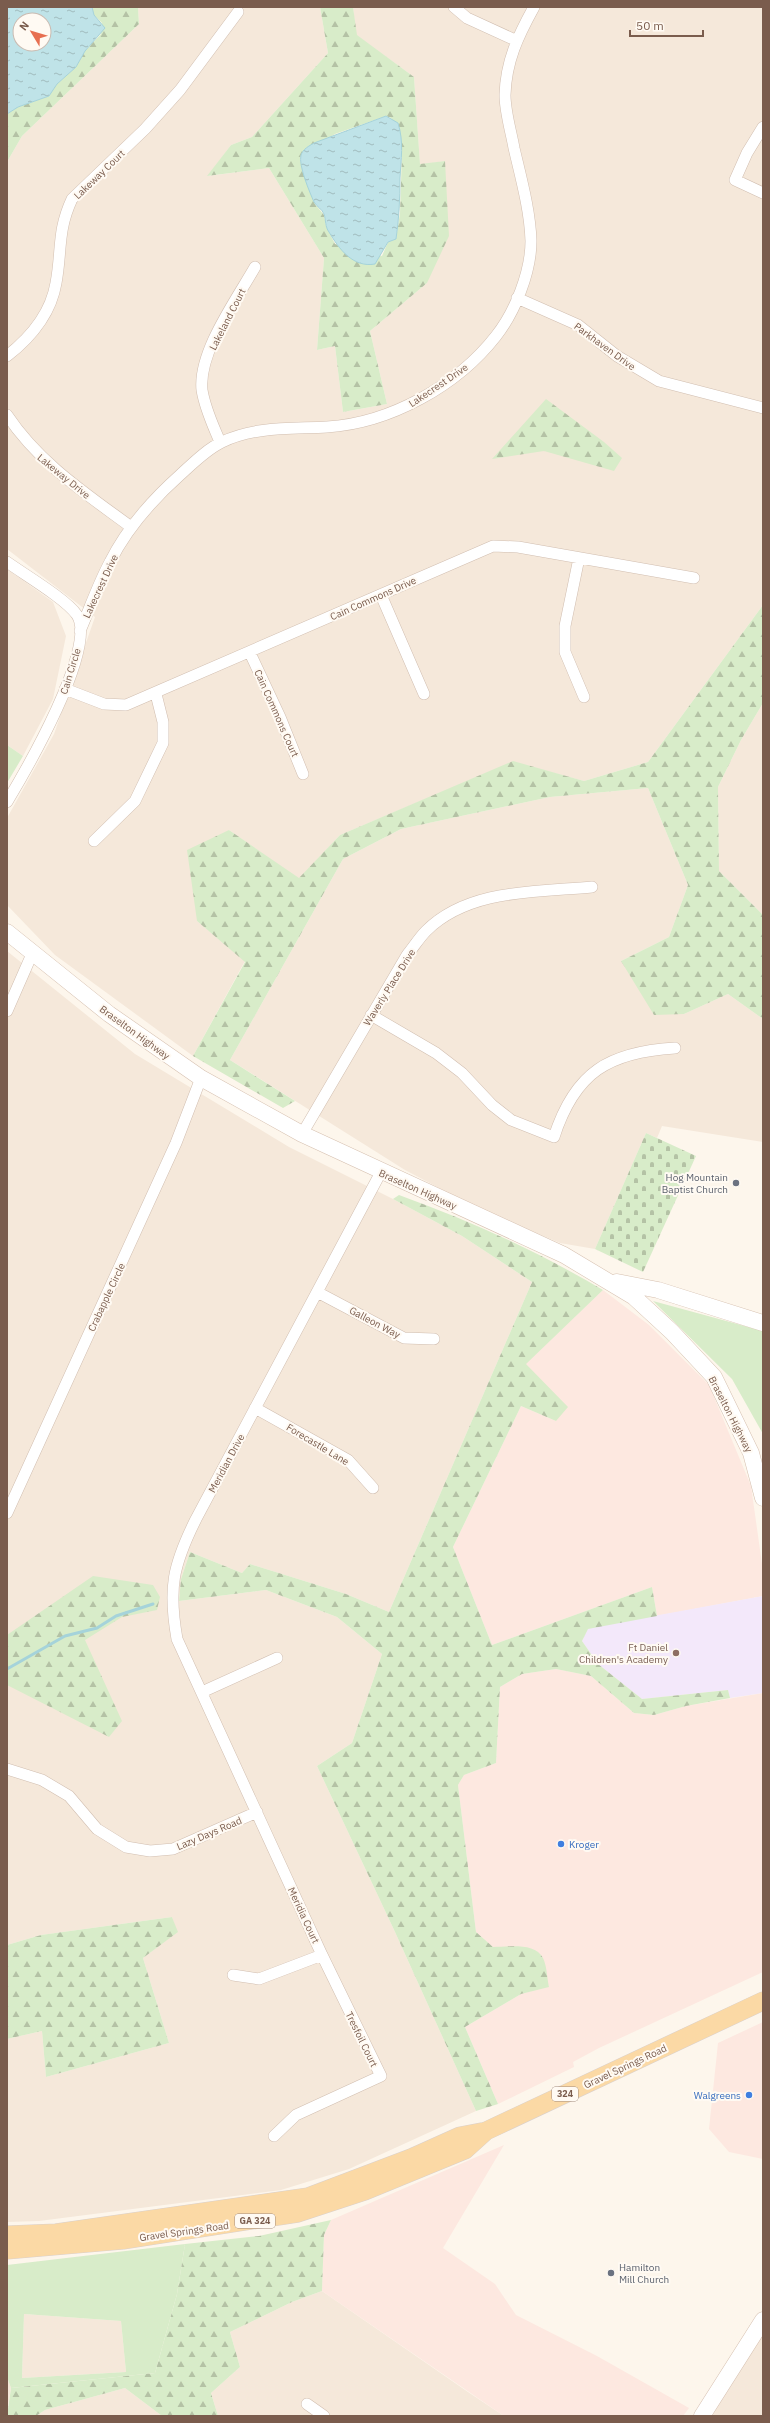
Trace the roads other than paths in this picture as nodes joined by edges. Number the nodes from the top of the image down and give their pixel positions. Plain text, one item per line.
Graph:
1 (454, 7) edge
2 (534, 7) edge
3 (238, 12) dead end
4 (515, 40) junction
5 (763, 127) edge
6 (763, 193) edge
7 (255, 267) dead end
8 (517, 298) junction
9 (7, 356) edge
10 (763, 408) edge
11 (7, 415) edge
12 (220, 442) junction
13 (131, 527) junction
14 (579, 558) junction
15 (7, 562) edge
16 (694, 578) dead end
17 (381, 595) junction
18 (80, 632) junction
19 (250, 653) junction
20 (65, 689) junction
21 (156, 694) junction
22 (424, 694) dead end
23 (584, 697) dead end
24 (303, 774) dead end
25 (7, 802) edge
26 (94, 841) dead end
27 (592, 886) dead end
28 (7, 932) edge
29 (32, 954) junction
30 (7, 1011) edge
31 (371, 1015) junction
32 (675, 1048) dead end
33 (202, 1078) junction
34 (302, 1134) junction
35 (381, 1172) junction
36 (611, 1281) junction
37 (319, 1292) junction
38 (763, 1323) edge
39 (434, 1338) dead end
40 (255, 1408) junction
41 (373, 1488) dead end
42 (763, 1498) edge
43 (7, 1513) edge
44 (277, 1658) dead end
45 (202, 1692) junction
46 (7, 1769) edge
47 (257, 1812) junction
48 (322, 1955) junction
49 (233, 1975) dead end
50 (763, 2001) edge
51 (763, 2006) edge
52 (744, 2010) junction
53 (486, 2131) junction
54 (274, 2136) dead end
55 (7, 2236) edge
56 (7, 2250) edge
57 (763, 2320) edge
58 (307, 2404) dead end
59 (324, 2416) edge
60 (702, 2416) edge

1 - 4 street
2 - 4 street, Lakecrest Drive
3 - 9 street, Lakeway Court
4 - 8 street, Lakecrest Drive
5 - 6 street
7 - 12 street, Lakeland Court
8 - 10 street, Parkhaven Drive
8 - 12 street, Lakecrest Drive
11 - 13 street, Lakeway Drive
12 - 13 street, Lakecrest Drive
13 - 18 street, Lakecrest Drive
14 - 16 street, Cain Commons Drive
14 - 17 street, Cain Commons Drive
14 - 23 street
15 - 18 street, Cain Circle
17 - 19 street, Cain Commons Drive
17 - 22 street
18 - 20 street, Cain Circle
19 - 21 street, Cain Commons Drive
19 - 24 street, Cain Commons Court
20 - 21 street, Cain Commons Drive
20 - 25 street, Cain Circle
21 - 26 street
27 - 31 street, Waverly Place Drive
28 - 29 main road, Braselton Highway
29 - 30 street
29 - 33 main road, Braselton Highway
31 - 32 street
31 - 34 street, Waverly Place Drive
33 - 34 main road, Braselton Highway
33 - 43 street, Crabapple Circle
34 - 35 main road, Braselton Highway
35 - 36 main road, Braselton Highway
35 - 37 street, Meridian Drive
36 - 38 main road
36 - 42 main road, Braselton Highway
37 - 39 street, Galleon Way
37 - 40 street, Meridian Drive
40 - 41 street, Forecastle Lane
40 - 45 street, Meridian Drive
44 - 45 street
45 - 47 street
46 - 47 street, Lazy Days Road
47 - 48 street, Meridia Court
48 - 49 street, Meridia Court
48 - 54 street, Tresfoil Court
50 - 52 main road, Gravel Springs Road / 324
51 - 52 main road
52 - 53 main road, Gravel Springs Road / 324
53 - 55 main road, Gravel Springs Road / GA 324
53 - 56 main road, Gravel Springs Road / GA 324
57 - 60 main road
58 - 59 street

